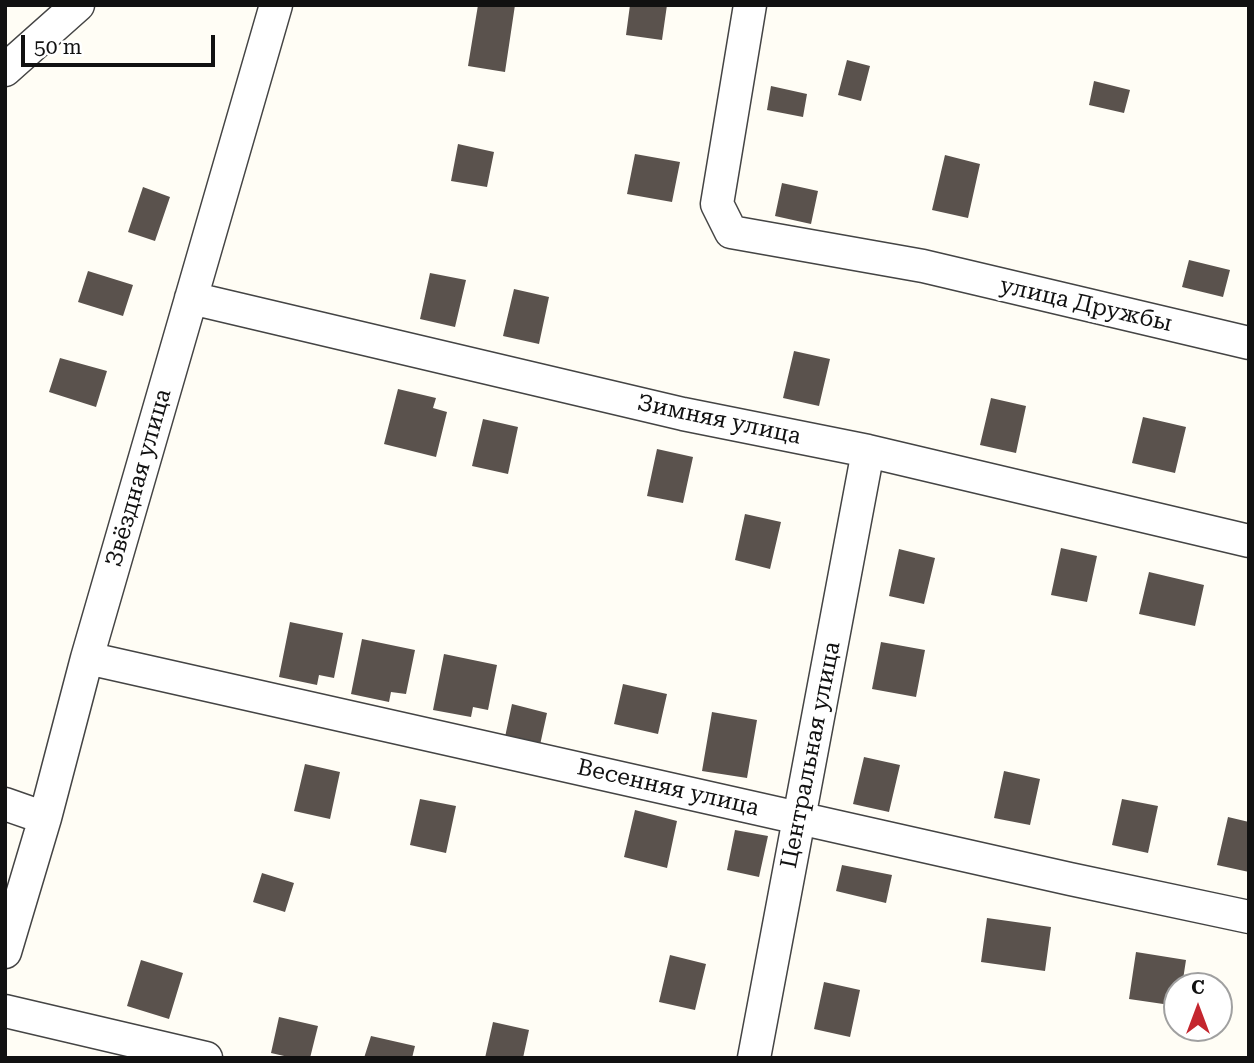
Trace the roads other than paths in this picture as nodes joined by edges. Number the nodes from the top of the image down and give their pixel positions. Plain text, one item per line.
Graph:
1 (78, 5) edge
2 (276, 5) edge
3 (750, 5) edge
4 (5, 70) edge
5 (191, 298) junction
6 (1249, 343) edge
7 (867, 451) junction
8 (1249, 541) edge
9 (87, 658) junction
10 (5, 804) edge
11 (800, 817) junction
12 (45, 818) junction
13 (1249, 917) edge
14 (5, 952) edge
15 (5, 1011) edge
16 (206, 1058) edge
17 (754, 1058) edge

1 - 4 street
2 - 5 street, Звёздная улица
3 - 6 street, улица Дружбы
5 - 7 street, Зимняя улица
5 - 9 street, Звёздная улица
7 - 8 street, Зимняя улица
7 - 11 street, Центральная улица
9 - 11 street, Весенняя улица
9 - 12 street, Звёздная улица
10 - 12 street
11 - 13 street, Весенняя улица
11 - 17 street, Центральная улица
12 - 14 street, Звёздная улица
15 - 16 street

